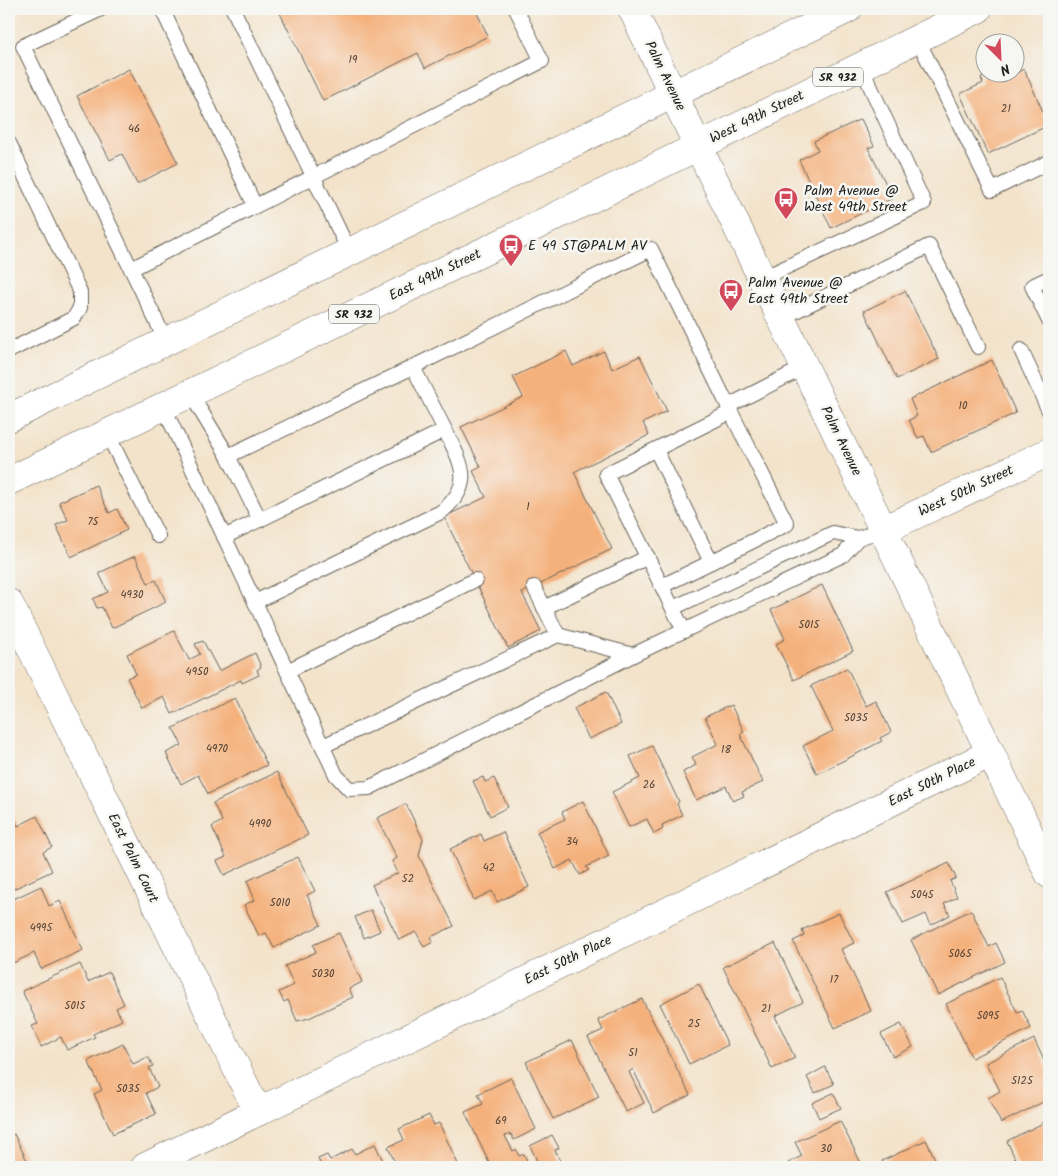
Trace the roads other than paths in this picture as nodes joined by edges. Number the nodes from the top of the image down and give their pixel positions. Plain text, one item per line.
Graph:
1 (101, 9) edge
2 (162, 9) edge
3 (233, 9) edge
4 (516, 9) edge
5 (632, 9) edge
6 (848, 9) edge
7 (978, 9) edge
8 (917, 38) junction
9 (861, 66) junction
10 (674, 94) junction
11 (9, 143) edge
12 (698, 145) junction
13 (1049, 162) edge
14 (313, 177) junction
15 (255, 206) junction
16 (349, 251) junction
17 (131, 269) junction
18 (763, 278) junction
19 (1049, 278) edge
20 (781, 318) junction
21 (1049, 321) edge
22 (166, 341) junction
23 (978, 347) dead end
24 (1021, 350) dead end
25 (9, 351) edge
26 (413, 367) junction
27 (806, 367) junction
28 (190, 393) junction
29 (162, 406) junction
30 (730, 409) junction
31 (1049, 411) edge
32 (9, 418) edge
33 (445, 430) junction
34 (106, 433) junction
35 (656, 450) junction
36 (1049, 452) edge
37 (228, 456) junction
38 (9, 481) edge
39 (260, 520) junction
40 (883, 530) junction
41 (158, 536) dead end
42 (224, 537) junction
43 (858, 538) junction
44 (648, 557) junction
45 (711, 562) junction
46 (475, 580) dead end
47 (662, 586) junction
48 (534, 587) dead end
49 (255, 602) junction
50 (9, 603) edge
51 (544, 608) junction
52 (673, 608) junction
53 (684, 631) junction
54 (558, 635) junction
55 (633, 655) junction
56 (287, 671) junction
57 (323, 746) junction
58 (991, 753) junction
59 (1049, 874) edge
60 (258, 1112) junction
61 (145, 1167) edge

1 - 17 lane
2 - 15 lane
3 - 14 lane
4 - 14 lane
5 - 10 main road, Palm Avenue
6 - 10 main road
7 - 8 main road, West 49th Street / SR 932
8 - 9 main road, West 49th Street / SR 932
8 - 13 lane
9 - 12 main road, West 49th Street / SR 932
9 - 18 lane
10 - 12 main road, Palm Avenue
10 - 16 main road
11 - 25 lane
12 - 18 main road, Palm Avenue
12 - 28 main road, East 49th Street / SR 932
14 - 15 lane
14 - 16 lane
15 - 17 lane
16 - 22 main road
17 - 22 lane
18 - 20 main road, Palm Avenue
19 - 21 lane
20 - 23 lane
20 - 27 main road, Palm Avenue
22 - 32 main road
24 - 31 lane
26 - 30 lane
26 - 33 lane
26 - 37 lane
27 - 30 lane
27 - 40 main road, Palm Avenue
28 - 29 main road, East 49th Street / SR 932
28 - 37 lane
29 - 34 main road, East 49th Street / SR 932
29 - 42 lane
30 - 35 lane
30 - 45 lane
33 - 39 lane
33 - 49 lane
34 - 38 main road, East 49th Street / SR 932
34 - 41 lane
35 - 44 lane
35 - 45 lane
36 - 40 main road, West 50th Street
37 - 39 lane
39 - 42 lane
40 - 43 lane
40 - 58 main road, Palm Avenue
42 - 49 lane
43 - 52 lane
43 - 53 lane
44 - 47 lane
44 - 51 lane
45 - 47 lane
46 - 56 lane
47 - 52 lane
48 - 51 lane
49 - 56 lane
50 - 60 main road, East Palm Court
51 - 54 lane
52 - 53 lane
53 - 55 lane
54 - 55 lane
54 - 57 lane
55 - 57 lane
56 - 57 lane
58 - 59 main road, Palm Avenue
58 - 60 main road, East 50th Place
60 - 61 main road, East 50th Place

